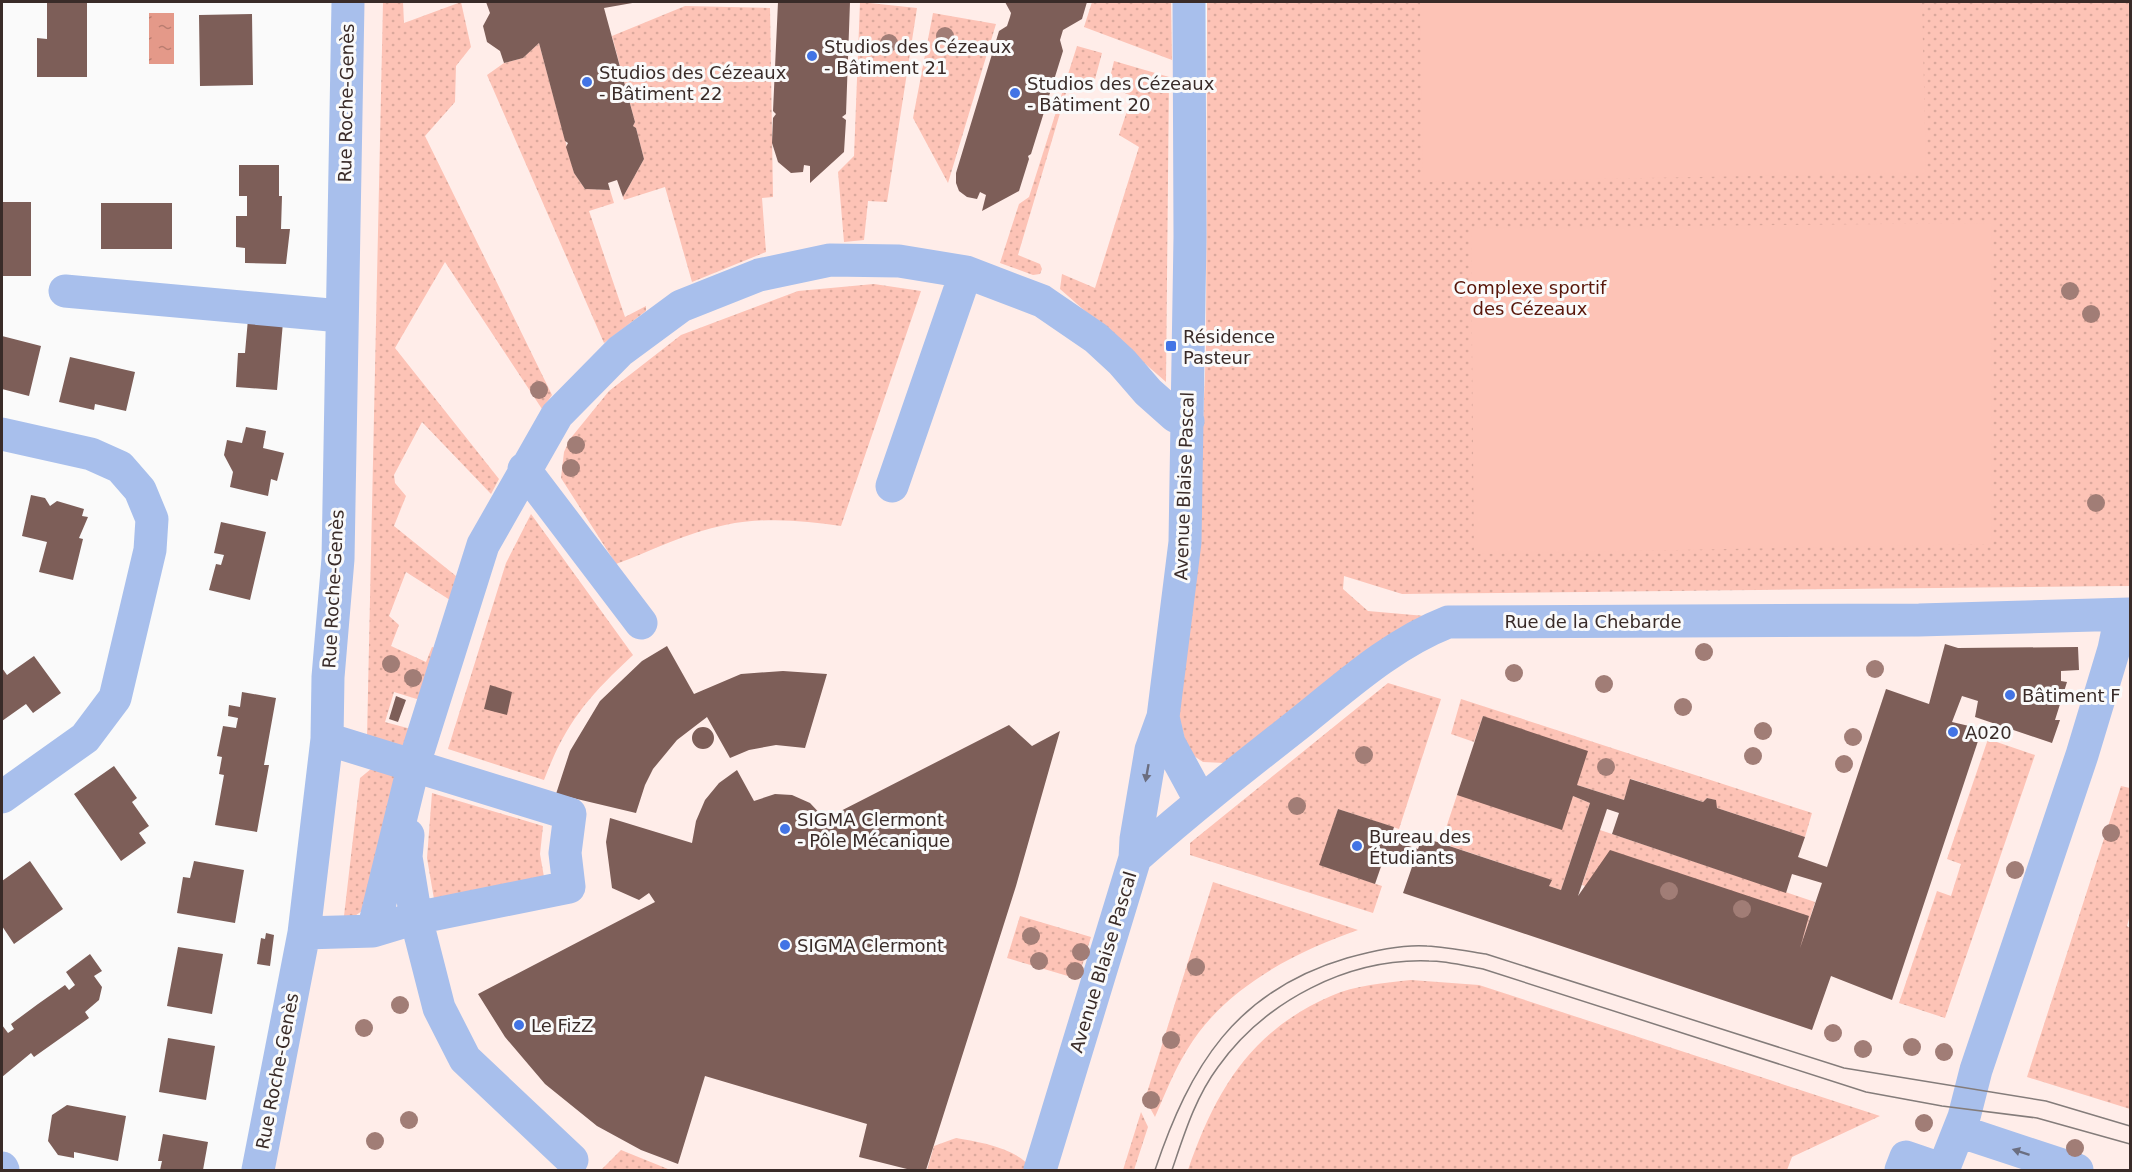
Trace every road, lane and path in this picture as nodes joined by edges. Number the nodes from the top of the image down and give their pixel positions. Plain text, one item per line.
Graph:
1 (348, 2) edge
2 (1189, 2) edge
3 (966, 272) junction
4 (65, 291) dead end
5 (341, 316) junction
6 (1188, 421) junction
7 (2, 434) edge
8 (524, 469) junction
9 (892, 486) dead end
10 (2126, 615) edge
11 (641, 623) dead end
12 (2120, 665) edge
13 (1163, 717) junction
14 (327, 739) junction
15 (414, 764) junction
16 (2, 797) edge
17 (1200, 800) junction
18 (1135, 858) junction
19 (416, 918) junction
20 (373, 931) junction
21 (304, 933) junction
22 (1959, 1131) junction
23 (572, 1160) dead end
24 (258, 1170) edge
25 (1040, 1170) edge
26 (1901, 1170) edge
27 (1944, 1170) edge
28 (2076, 1170) edge

1 - 5 street, Rue Roche-Genès
2 - 6 street, Avenue Blaise Pascal
3 - 6 street
3 - 8 street
3 - 9 street
4 - 5 street
5 - 14 street, Rue Roche-Genès
6 - 13 street, Avenue Blaise Pascal
7 - 16 street
8 - 11 street
8 - 15 street
10 - 12 street
10 - 17 street, Rue de la Chebarde
12 - 22 street
13 - 17 street, Avenue Blaise Pascal
13 -> 18 street, Avenue Blaise Pascal
14 - 15 street
14 - 21 street, Rue Roche-Genès
15 - 19 street
15 - 19 street
15 - 20 street
17 - 18 street, Rue de la Chebarde
18 - 25 street, Avenue Blaise Pascal
19 - 20 street
19 - 23 street
20 - 21 street
21 - 24 street, Rue Roche-Genès
22 - 27 street
28 -> 22 street
26 - 27 street

